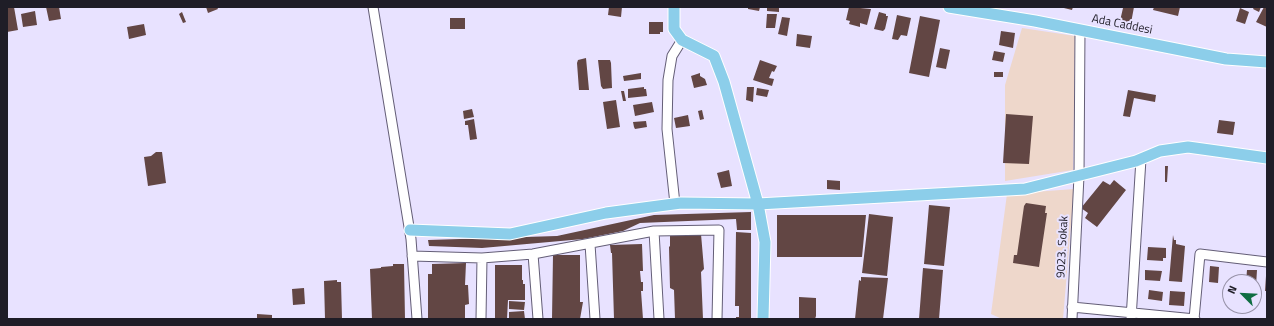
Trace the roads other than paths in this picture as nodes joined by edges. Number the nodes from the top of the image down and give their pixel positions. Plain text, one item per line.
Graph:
1 (373, 7) edge
2 (674, 7) edge
3 (949, 7) edge
4 (1080, 30) junction
5 (682, 40) junction
6 (1267, 62) edge
7 (1267, 158) edge
8 (1141, 159) junction
9 (1079, 176) junction
10 (675, 204) junction
11 (758, 204) junction
12 (410, 230) junction
13 (654, 231) junction
14 (590, 244) junction
15 (533, 254) junction
16 (412, 256) junction
17 (482, 258) junction
18 (1267, 262) edge
19 (1072, 307) junction
20 (1131, 316) edge
21 (417, 319) edge
22 (481, 319) edge
23 (538, 319) edge
24 (595, 319) edge
25 (659, 319) edge
26 (717, 319) edge
27 (763, 319) edge
28 (1072, 319) edge
29 (1194, 319) edge

1 - 12 street
2 - 5 main road
3 - 4 main road, Ada Caddesi
4 - 6 main road, Ada Caddesi
4 - 9 street, 9023. Sokak
5 - 10 street
5 - 11 main road
7 - 8 main road
8 - 9 main road
8 - 20 street
9 - 11 main road
9 - 19 street, 9023. Sokak
10 - 11 main road
10 - 12 main road
11 - 27 main road
12 - 16 street
13 - 14 street
13 - 25 street
13 - 26 street
14 - 15 street
14 - 24 street
15 - 17 street
15 - 23 street
16 - 17 street
16 - 21 street
17 - 22 street
18 - 29 street
19 - 20 street
19 - 28 street, 9023. Sokak
20 - 29 street

